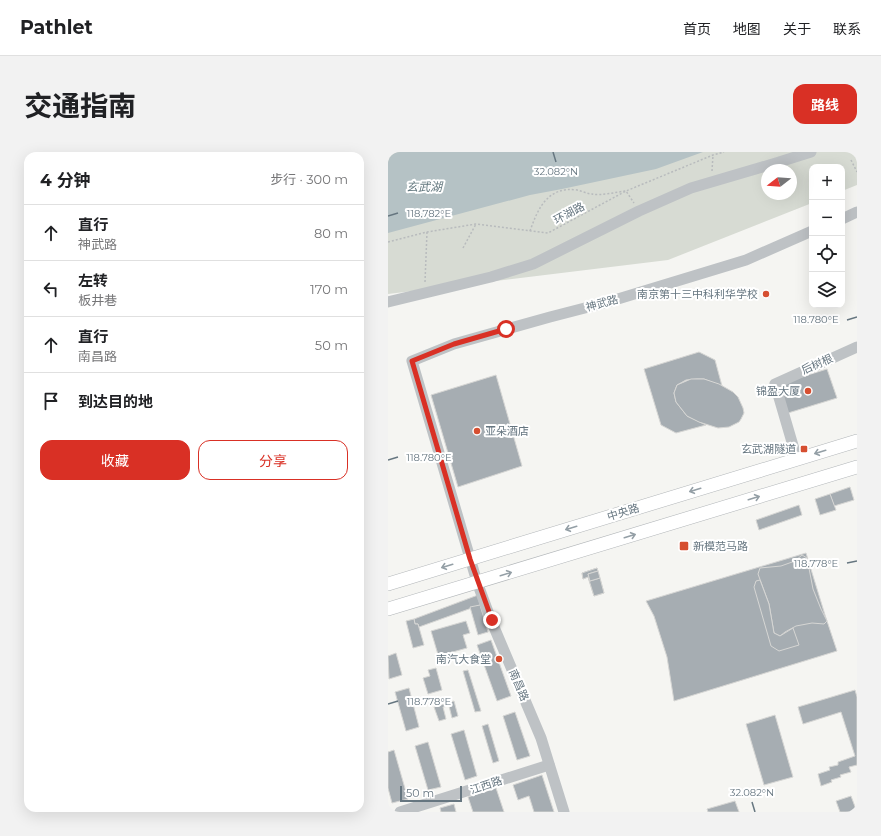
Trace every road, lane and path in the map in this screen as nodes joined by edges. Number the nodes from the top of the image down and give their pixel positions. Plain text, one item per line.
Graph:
1 (724, 152) edge
2 (811, 152) edge
3 (713, 155) junction
4 (851, 160) dead end
5 (857, 172) edge
6 (712, 181) junction
7 (626, 191) junction
8 (639, 211) junction
9 (857, 212) edge
10 (845, 218) edge
11 (476, 224) junction
12 (530, 230) junction
13 (426, 232) junction
14 (809, 232) edge
15 (388, 242) edge
16 (463, 248) dead end
17 (425, 293) junction
18 (388, 302) edge
19 (857, 347) edge
20 (412, 361) joint
21 (857, 441) edge
22 (794, 449) dead end
23 (857, 466) edge
24 (470, 559) junction
25 (477, 582) junction
26 (388, 584) edge
27 (388, 609) edge
28 (549, 765) junction
29 (400, 812) edge
30 (564, 812) edge

1 - 3 path, 环湖路
2 - 6 street
3 - 6 path
3 - 7 path, 环湖路
4 - 5 path
6 - 8 street
7 - 8 path
7 - 12 path, 环湖路
7 - 12 path
8 - 17 street
9 - 10 street
11 - 12 path, 环湖路
11 - 13 path, 环湖路
11 - 16 path
13 - 15 path, 环湖路
13 - 17 path
14 - 20 street, 神武路
17 - 18 street
19 - 22 street, 后树根
20 - 24 street, 南昌路
21 -> 24 main road, 中央路
25 -> 23 main road
24 - 25 street, 南昌路
24 -> 26 main road, 中央路
25 - 27 main road
25 - 28 street, 南昌路
28 - 29 street, 江西路
28 - 30 street, 南昌路

